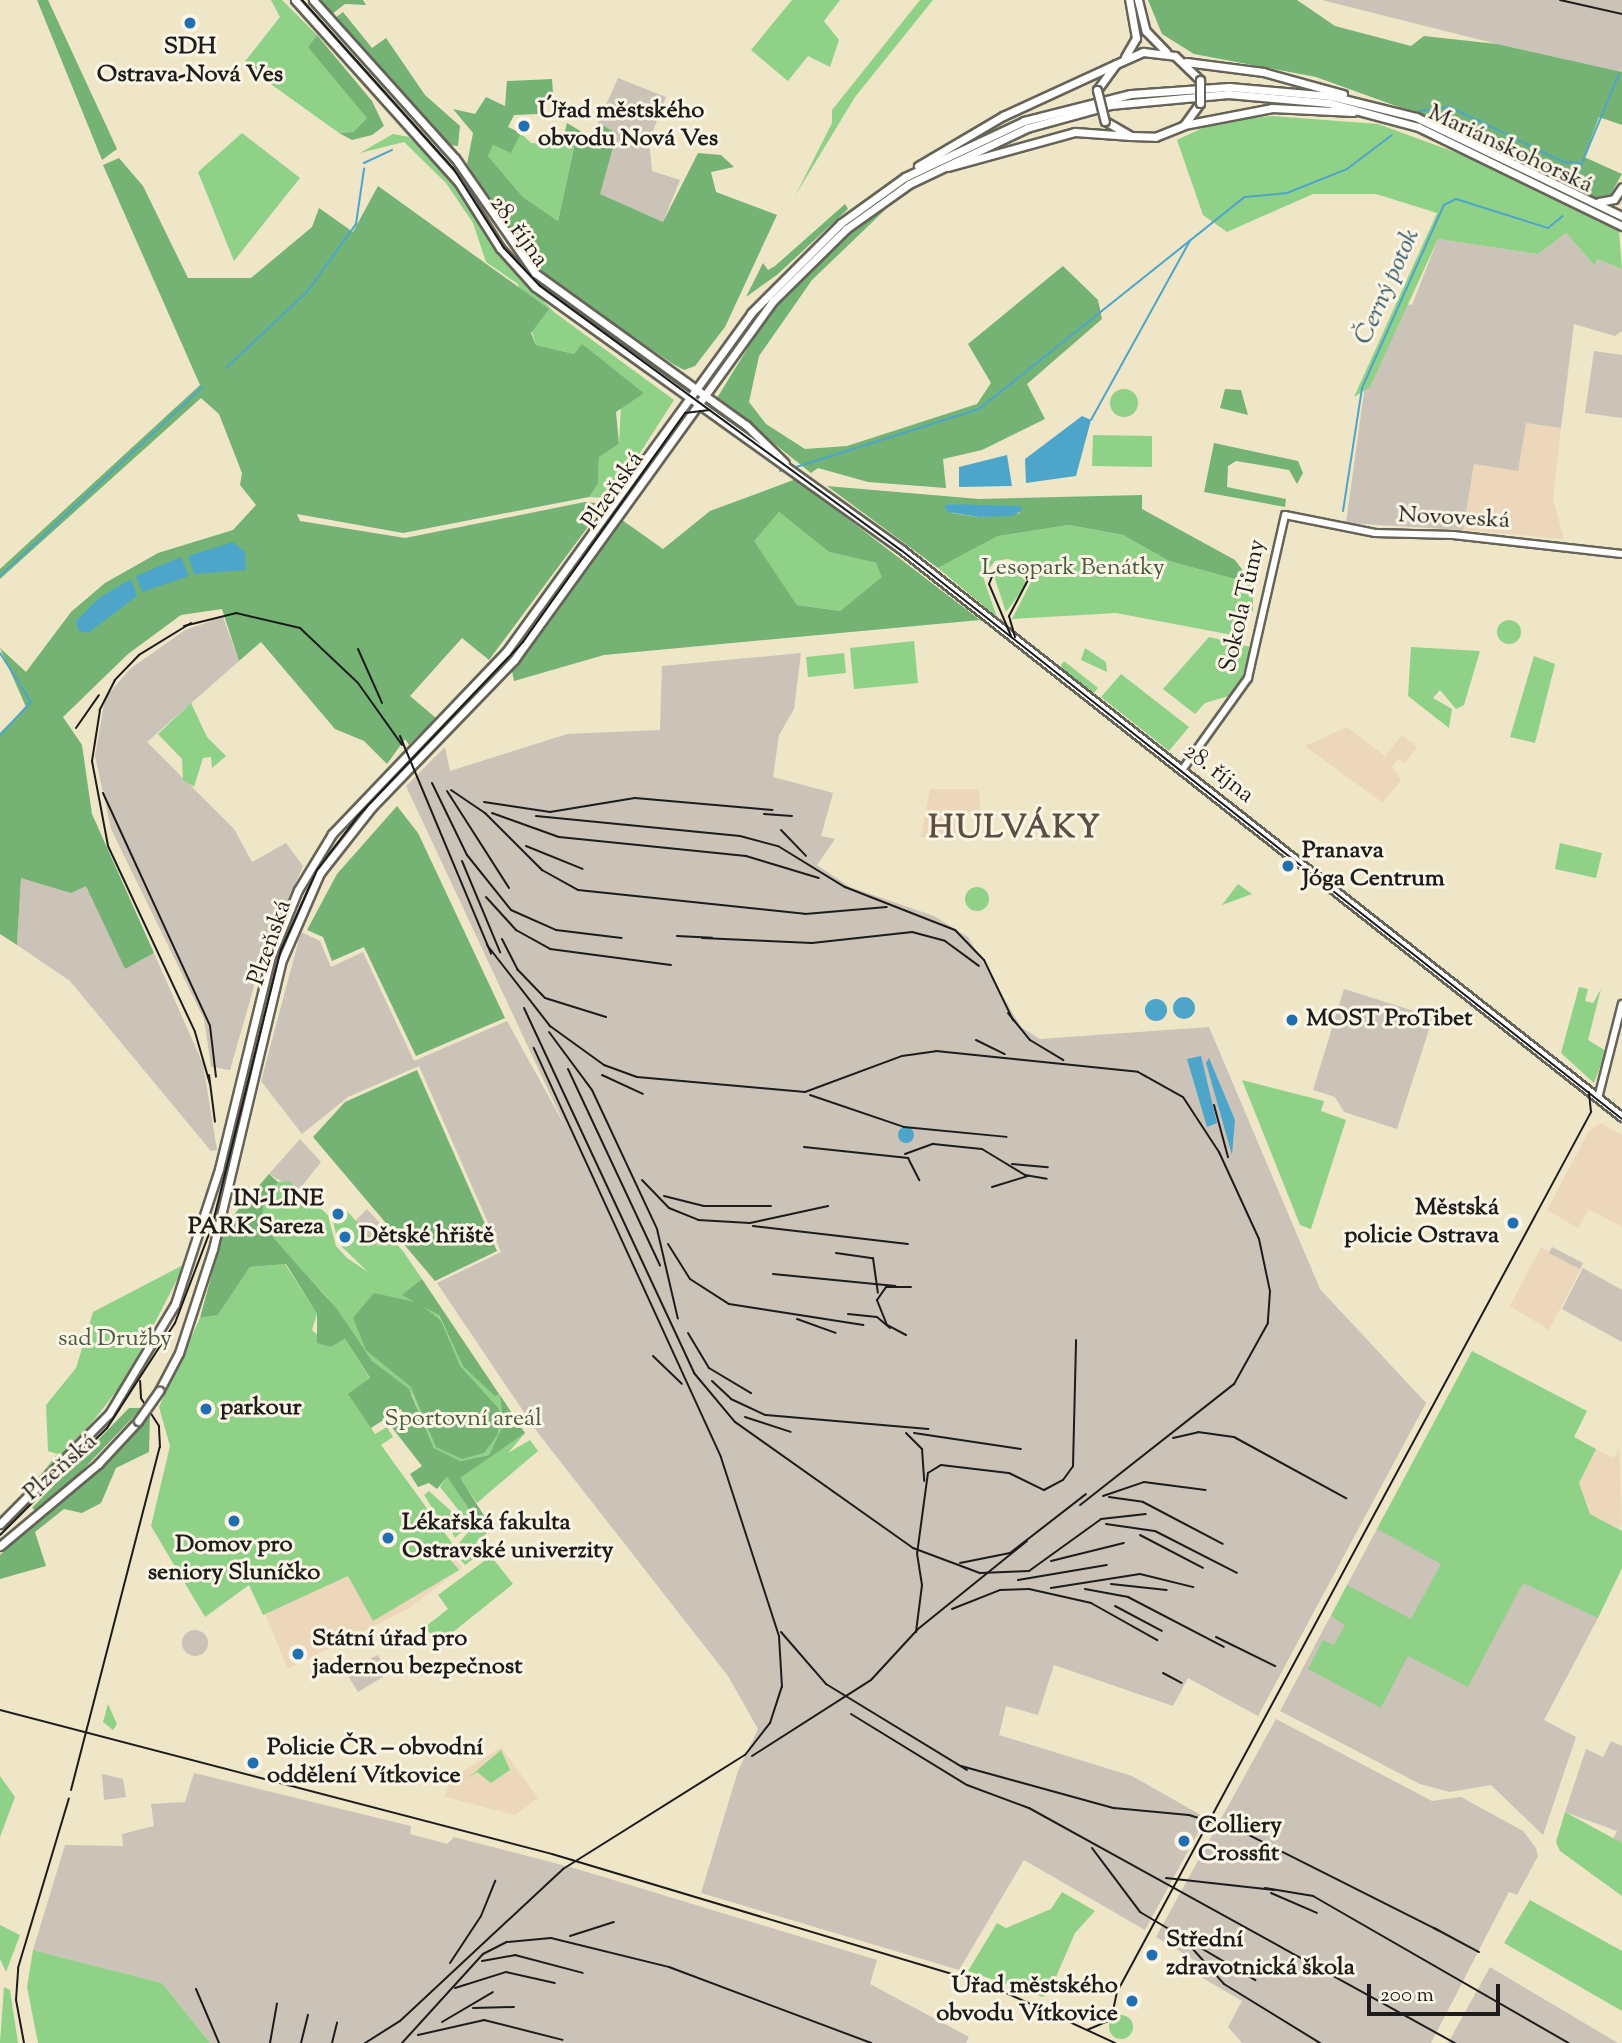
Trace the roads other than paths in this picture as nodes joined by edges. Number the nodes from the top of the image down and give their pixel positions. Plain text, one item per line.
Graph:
1 (295, 0) edge
2 (313, 0) edge
3 (1129, 0) edge
4 (1138, 0) edge
5 (1167, 53) junction
6 (1119, 62) junction
7 (1186, 62) junction
8 (1373, 105) junction
9 (1388, 117) junction
10 (1184, 125) junction
11 (1131, 136) junction
12 (907, 181) junction
13 (1622, 187) edge
14 (1595, 201) junction
15 (1622, 216) edge
16 (1622, 228) edge
17 (706, 373) junction
18 (683, 379) junction
19 (695, 388) junction
20 (706, 396) junction
21 (688, 398) junction
22 (699, 406) junction
23 (786, 464) junction
24 (1285, 514) joint
25 (1622, 554) edge
26 (1182, 770) junction
27 (1622, 1004) edge
28 (1598, 1098) junction
29 (1622, 1117) edge
30 (0, 1524) edge
31 (0, 1546) edge

1 - 21 main road, 28. října
2 - 18 main road, 28. října
3 - 6 main road
4 - 5 main road
5 - 6 main road
5 - 7 main road
6 - 11 main road, bridge
6 - 12 main road
7 - 8 main road
7 - 10 main road, bridge
8 - 12 main road, Mariánskohorská
8 - 14 main road, Mariánskohorská
9 - 10 main road
9 - 12 main road, Mariánskohorská
9 - 16 main road, Mariánskohorská
10 - 11 main road
11 - 12 main road
12 - 17 main road, Mariánskohorská
12 - 20 main road, Mariánskohorská
13 - 14 main road
14 - 15 main road, Mariánskohorská
17 - 18 main road
17 - 19 main road, Mariánskohorská
18 - 19 main road, 28. října
19 - 20 main road, 28. října
19 - 21 main road, Plzeňská
20 - 22 main road, Mariánskohorská
20 - 23 main road, 28. října
21 - 22 main road, 28. října
21 - 30 main road, Plzeňská
22 - 23 main road, 28. října
22 - 31 main road, Plzeňská, bridge
23 - 26 main road, 28. října
24 - 25 street, Novoveská
24 - 26 street, Sokola Tůmy
26 - 28 main road, 28. října
27 - 28 street
28 - 29 main road, 28. října

